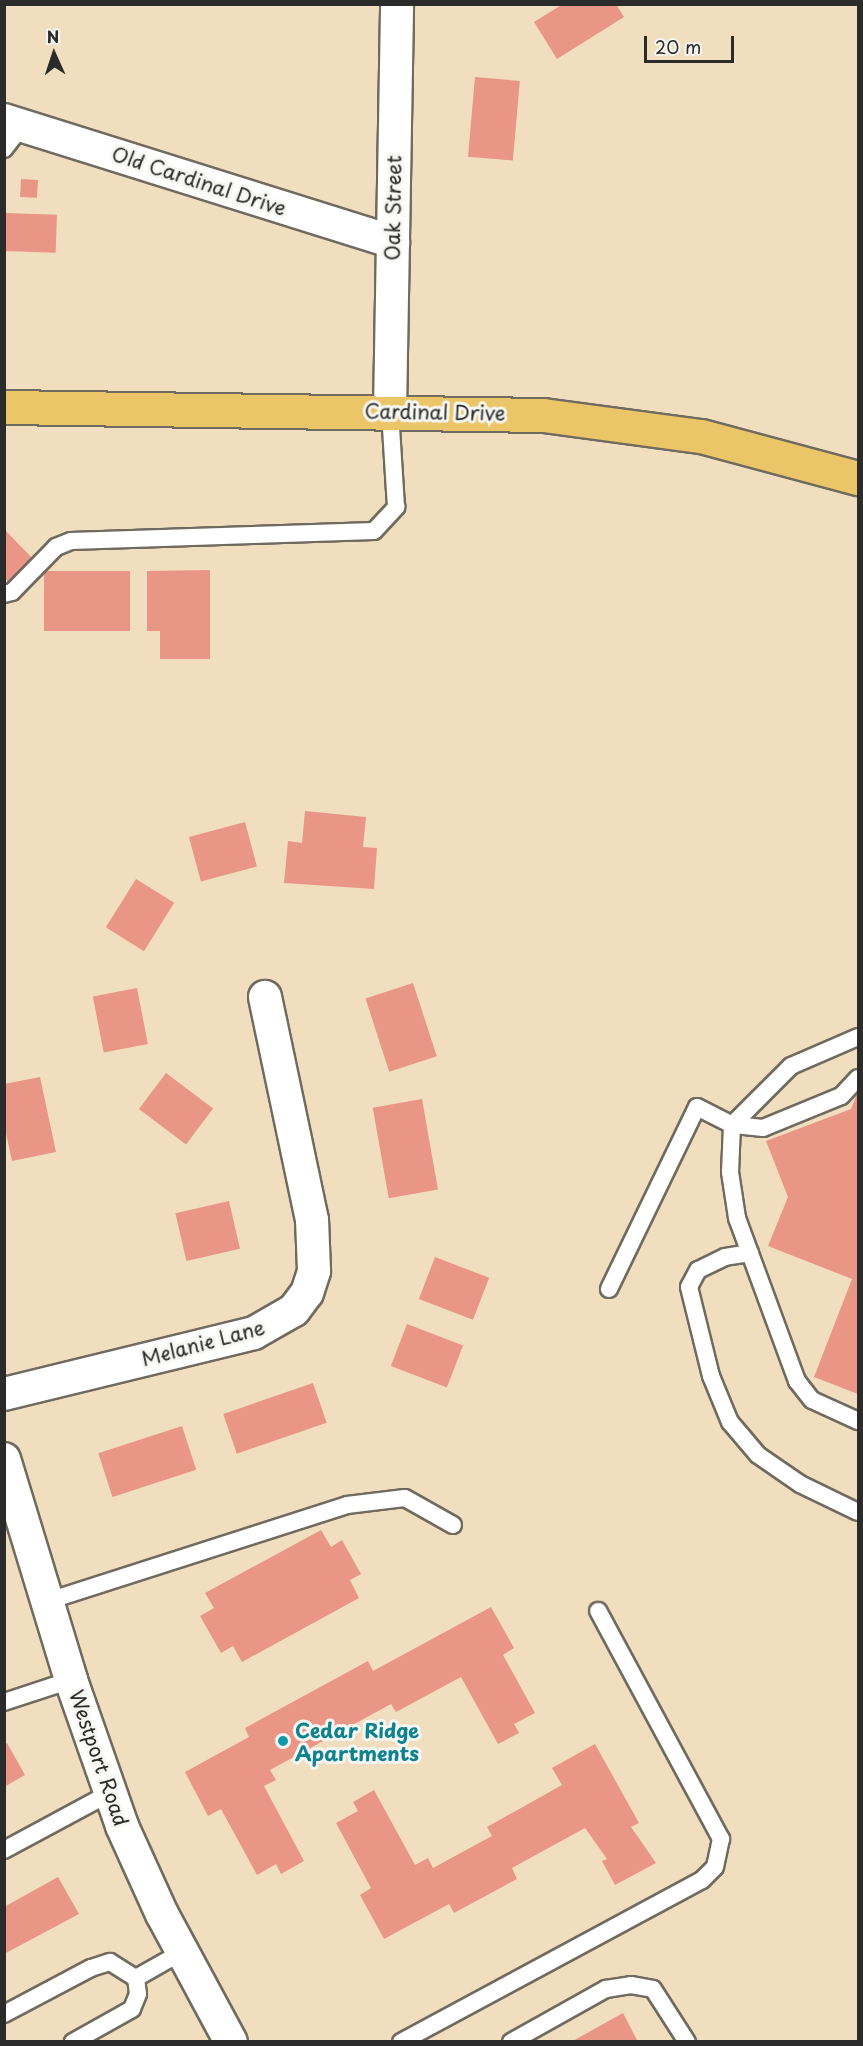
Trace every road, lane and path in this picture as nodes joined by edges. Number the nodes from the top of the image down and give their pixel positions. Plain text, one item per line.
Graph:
1 (397, 4) edge
2 (11, 132) edge
3 (393, 243) junction
4 (4, 407) edge
5 (390, 411) junction
6 (858, 478) edge
7 (4, 594) edge
8 (265, 997) dead end
9 (858, 1036) edge
10 (858, 1078) edge
11 (732, 1125) junction
12 (750, 1253) junction
13 (609, 1289) dead end
14 (4, 1394) edge
15 (858, 1421) edge
16 (4, 1459) edge
17 (858, 1512) edge
18 (453, 1525) dead end
19 (48, 1601) junction
20 (598, 1611) dead end
21 (71, 1680) junction
22 (4, 1702) edge
23 (110, 1793) junction
24 (4, 1850) edge
25 (182, 1952) junction
26 (136, 1977) junction
27 (4, 2014) edge
28 (73, 2042) edge
29 (231, 2042) edge
30 (401, 2042) edge
31 (512, 2042) edge
32 (687, 2042) edge

1 - 3 street, Oak Street
2 - 3 street, Old Cardinal Drive
3 - 5 street, Oak Street
4 - 5 main road, Cardinal Drive
5 - 6 main road, Cardinal Drive
5 - 7 lane
8 - 14 street, Melanie Lane
9 - 11 lane
10 - 11 lane
11 - 12 lane
11 - 13 lane
12 - 15 lane
12 - 17 lane
16 - 19 street, Westport Road
18 - 19 lane
19 - 21 street, Westport Road
20 - 30 lane
21 - 22 lane
21 - 23 street, Westport Road
23 - 24 lane
23 - 25 street, Westport Road
25 - 26 lane
25 - 29 street, Westport Road
26 - 27 lane
26 - 28 lane
31 - 32 lane

